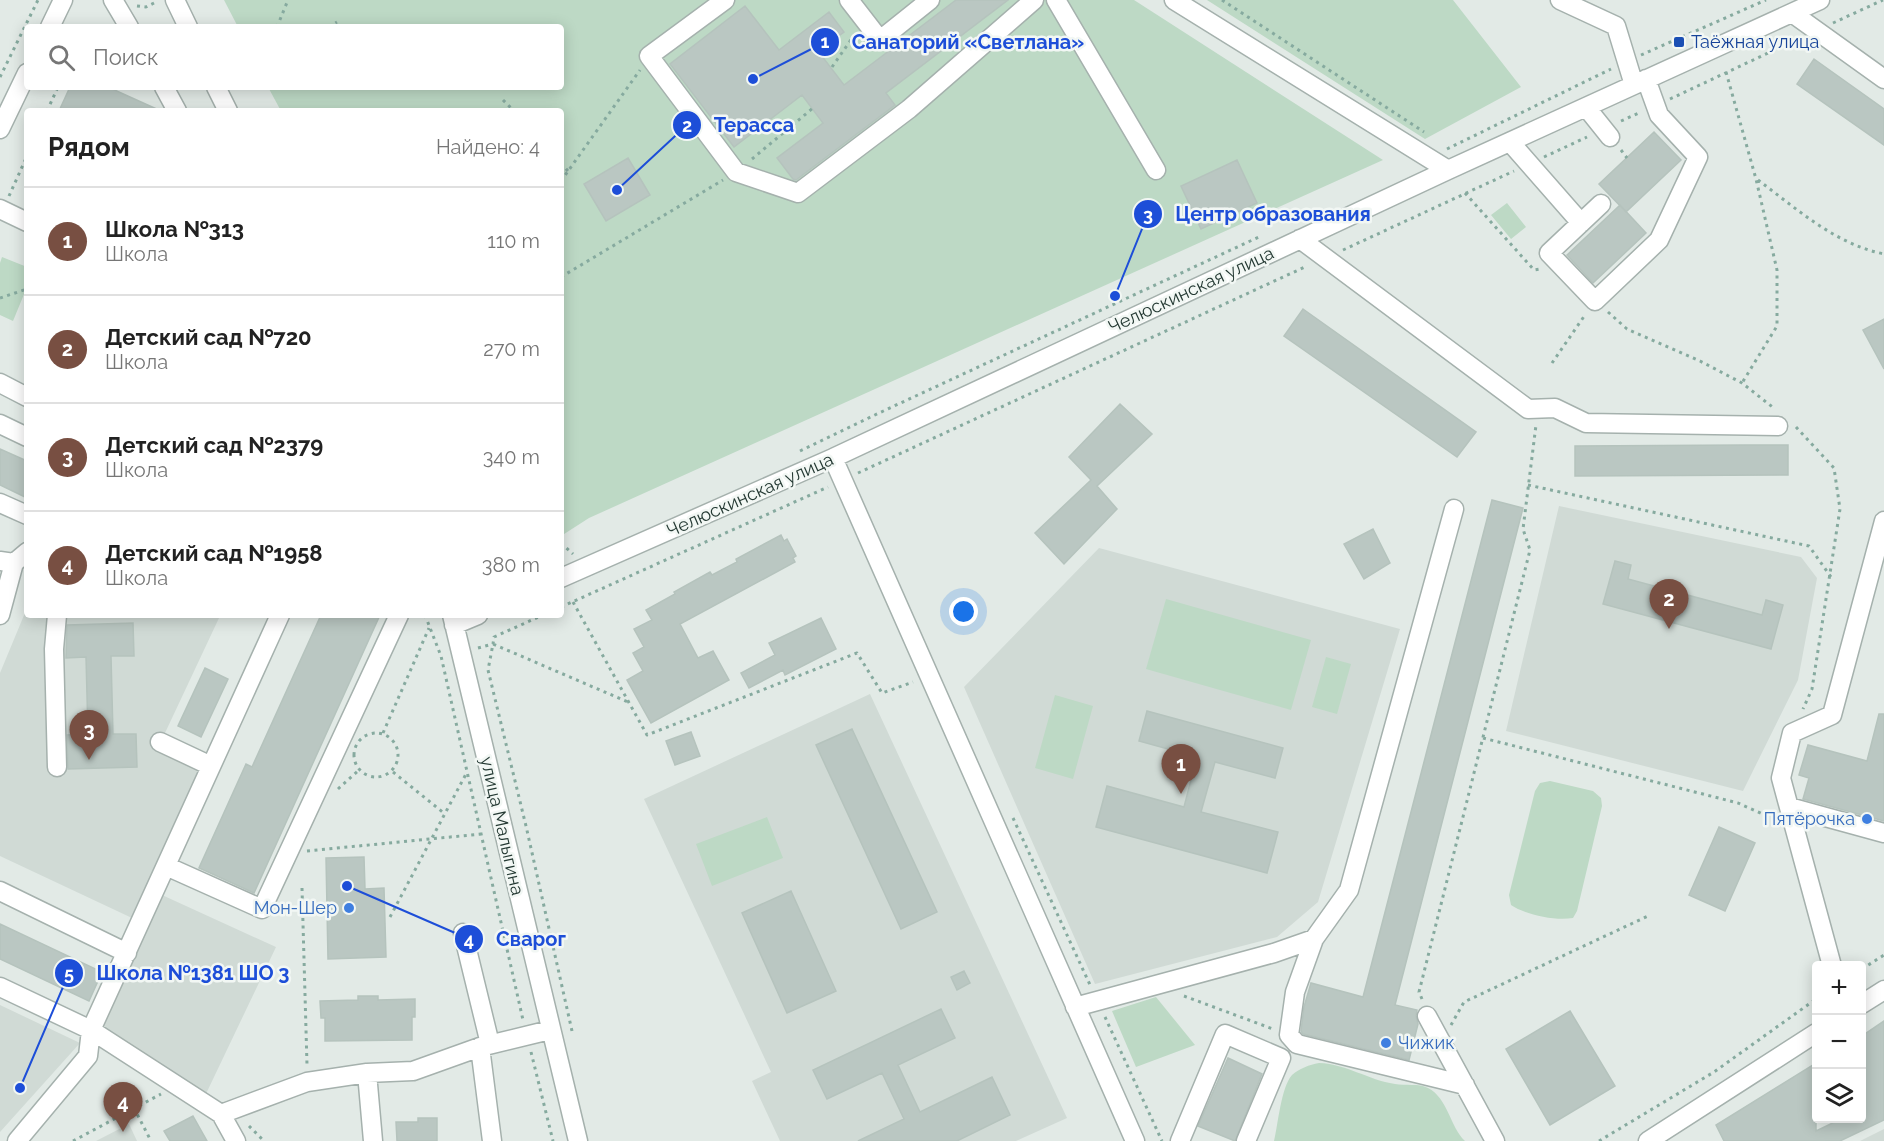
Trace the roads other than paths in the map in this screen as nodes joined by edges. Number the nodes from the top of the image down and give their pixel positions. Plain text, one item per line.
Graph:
1 (63, 0) edge
2 (113, 0) edge
3 (175, 0) edge
4 (725, 0) edge
5 (849, 0) edge
6 (930, 0) edge
7 (1034, 0) edge
8 (1056, 0) edge
9 (1174, 0) edge
10 (1560, 0) edge
11 (1820, 0) edge
12 (1792, 13) junction
13 (51, 24) edge
14 (127, 24) edge
15 (187, 24) edge
16 (1884, 79) edge
17 (24, 80) edge
18 (1640, 82) junction
19 (166, 90) edge
20 (218, 90) edge
21 (1586, 107) junction
22 (175, 108) edge
23 (226, 108) edge
24 (0, 129) edge
25 (1607, 133) road end
26 (1510, 142) junction
27 (1156, 170) dead end
28 (1448, 170) junction
29 (1601, 204) dead end
30 (2, 210) edge
31 (24, 221) edge
32 (1581, 223) junction
33 (1300, 239) junction
34 (0, 383) edge
35 (24, 395) edge
36 (1783, 420) road end
37 (0, 424) edge
38 (24, 436) edge
39 (832, 458) junction
40 (0, 504) edge
41 (1454, 509) dead end
42 (24, 514) edge
43 (1884, 521) edge
44 (14, 559) edge
45 (564, 577) edge
46 (0, 615) edge
47 (57, 618) edge
48 (275, 618) edge
49 (398, 618) edge
50 (453, 620) edge
51 (160, 742) dead end
52 (211, 766) junction
53 (57, 767) dead end
54 (1789, 807) junction
55 (1884, 833) edge
56 (166, 866) junction
57 (0, 891) edge
58 (463, 933) dead end
59 (1314, 939) junction
60 (127, 953) junction
61 (1831, 961) edge
62 (0, 987) edge
63 (1884, 990) edge
64 (1866, 1001) edge
65 (1076, 1007) junction
66 (1427, 1016) road end
67 (91, 1030) junction
68 (550, 1030) junction
69 (1812, 1036) edge
70 (485, 1045) junction
71 (367, 1073) junction
72 (1465, 1085) junction
73 (221, 1114) junction
74 (17, 1141) edge
75 (236, 1141) edge
76 (373, 1141) edge
77 (492, 1141) edge
78 (578, 1141) edge
79 (1135, 1141) edge
80 (1180, 1141) edge
81 (1246, 1141) edge
82 (1495, 1141) edge
83 (1648, 1141) edge

1 - 13 street
2 - 14 street
3 - 15 street
4 - 7 street
5 - 6 street
8 - 27 street
9 - 28 street
10 - 18 street
11 - 12 street, Челюскинская улица
12 - 16 street
12 - 18 street, Челюскинская улица
17 - 24 street
18 - 21 street, Челюскинская улица
18 - 32 street
19 - 22 street
20 - 23 street
21 - 25 street
21 - 26 street, Челюскинская улица
26 - 28 street, Челюскинская улица
26 - 32 street
28 - 33 street, Челюскинская улица
29 - 32 street
30 - 31 street
33 - 36 street
33 - 39 street, Челюскинская улица
34 - 35 street
37 - 38 street
39 - 45 street, Челюскинская улица
39 - 65 street
40 - 42 street
41 - 59 street
43 - 54 street
44 - 46 street
47 - 53 street
48 - 52 street
49 - 56 street
50 - 68 street, улица Малыгина
51 - 52 street
52 - 56 street
54 - 55 street
54 - 61 street
56 - 60 street
57 - 60 street
58 - 70 street
59 - 65 street
59 - 72 street
60 - 67 street
62 - 67 street
63 - 64 street
65 - 79 street
66 - 72 street
67 - 73 street
67 - 74 street
68 - 70 street
68 - 78 street, улица Малыгина
69 - 83 street
70 - 71 street
70 - 77 street
71 - 73 street
71 - 76 street
72 - 82 street
73 - 75 street
80 - 81 street

